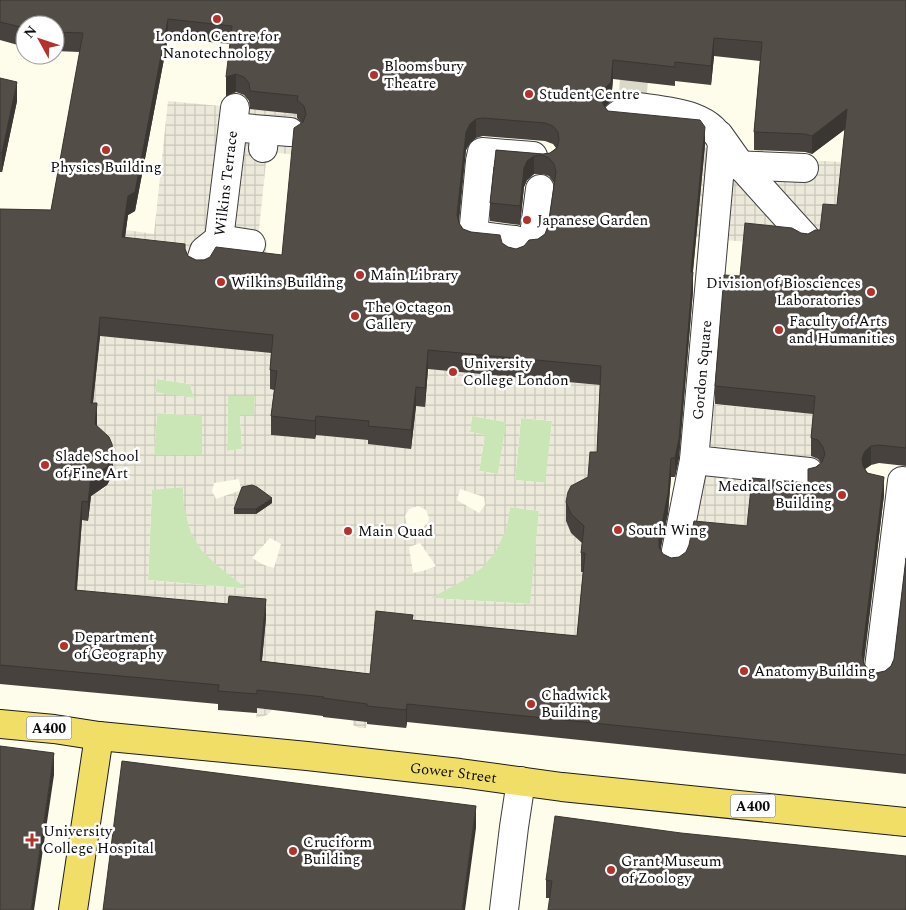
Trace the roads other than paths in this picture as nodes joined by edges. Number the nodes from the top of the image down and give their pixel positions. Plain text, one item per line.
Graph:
1 (617, 116) edge
2 (287, 135) dead end
3 (731, 165) junction
4 (804, 168) dead end
5 (805, 237) edge
6 (251, 244) dead end
7 (514, 246) joint
8 (694, 460) junction
9 (809, 472) edge
10 (895, 480) edge
11 (674, 561) edge
12 (878, 676) edge
13 (0, 724) edge
14 (99, 736) junction
15 (521, 781) junction
16 (906, 822) edge
17 (73, 910) edge
18 (504, 910) edge

1 - 3 street, Gordon Square
2 - 6 street, Wilkins Terrace
3 - 4 street
3 - 5 street
3 - 8 street, Gordon Square
7 - 7 street
8 - 9 street
8 - 11 street, Gordon Square
10 - 12 street
13 - 14 main road, Gower Street / A400
14 - 15 main road, Gower Street / A400
14 - 17 main road
15 - 16 main road, Gower Street / A400
15 - 18 street

